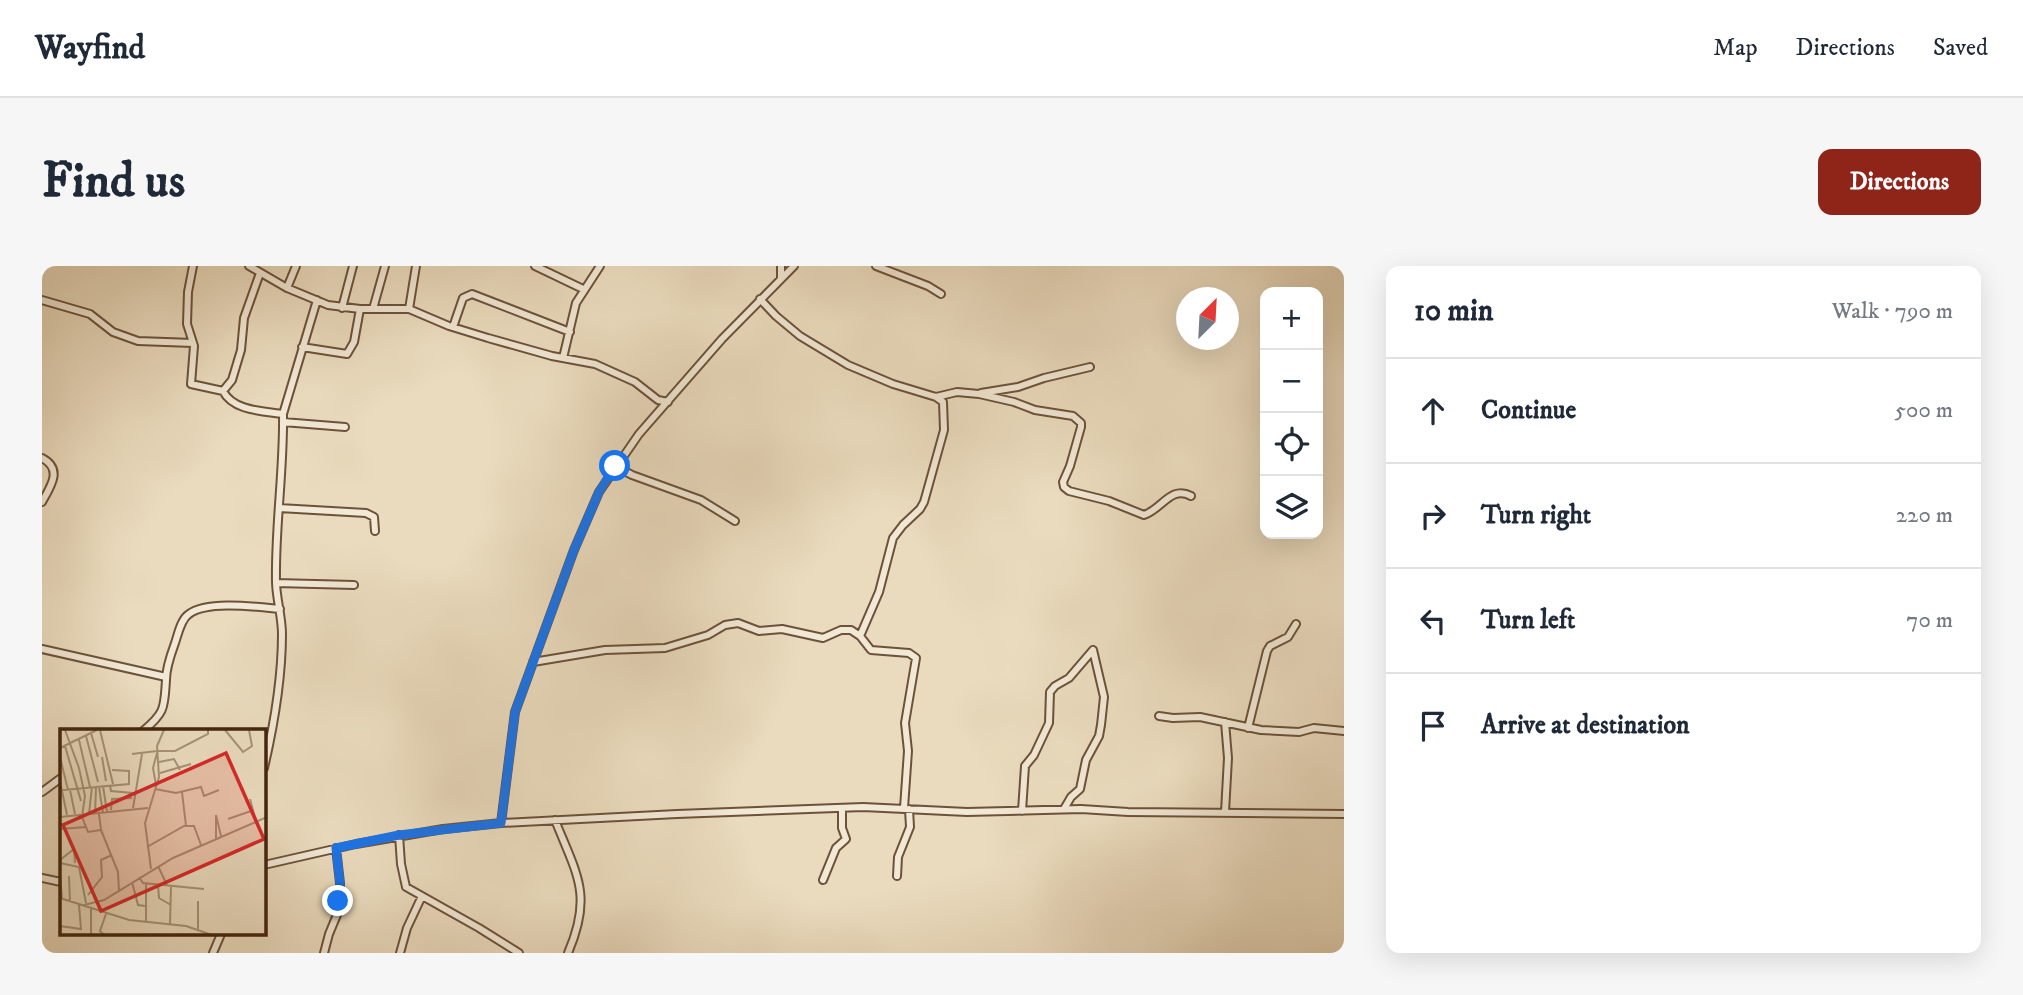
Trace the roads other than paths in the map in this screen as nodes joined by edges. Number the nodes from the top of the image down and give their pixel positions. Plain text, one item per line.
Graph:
1 (193, 266) edge
2 (249, 266) edge
3 (296, 266) edge
4 (353, 266) edge
5 (385, 266) edge
6 (416, 266) edge
7 (535, 266) edge
8 (600, 266) edge
9 (781, 266) edge
10 (794, 266) edge
11 (876, 266) edge
12 (260, 273) junction
13 (781, 278) junction
14 (287, 288) junction
15 (583, 289) junction
16 (941, 294) dead end
17 (760, 299) junction
18 (42, 300) edge
19 (317, 300) junction
20 (342, 308) junction
21 (359, 309) junction
22 (373, 309) junction
23 (409, 309) junction
24 (453, 327) junction
25 (570, 332) junction
26 (193, 342) junction
27 (302, 347) junction
28 (563, 358) junction
29 (1090, 367) dead end
30 (223, 391) junction
31 (979, 394) junction
32 (936, 397) junction
33 (658, 400) junction
34 (667, 402) junction
35 (660, 411) junction
36 (283, 414) junction
37 (283, 422) junction
38 (345, 427) dead end
39 (42, 458) edge
40 (615, 466) junction
41 (1191, 496) dead end
42 (42, 502) edge
43 (279, 508) junction
44 (735, 521) dead end
45 (375, 531) dead end
46 (276, 583) junction
47 (354, 585) dead end
48 (280, 608) junction
49 (1296, 624) dead end
50 (860, 635) junction
51 (42, 649) edge
52 (533, 662) junction
53 (166, 677) junction
54 (1159, 716) dead end
55 (1225, 722) junction
56 (1248, 728) junction
57 (145, 729) edge
58 (1344, 731) edge
59 (266, 755) edge
60 (60, 779) edge
61 (42, 792) edge
62 (1344, 803) edge
63 (842, 808) junction
64 (907, 808) junction
65 (1064, 809) junction
66 (1022, 811) junction
67 (1224, 812) junction
68 (1343, 813) edge
69 (555, 820) junction
70 (501, 823) junction
71 (399, 835) junction
72 (336, 848) junction
73 (266, 865) edge
74 (897, 876) dead end
75 (42, 878) edge
76 (823, 880) dead end
77 (60, 882) edge
78 (422, 896) junction
79 (219, 936) edge
80 (501, 944) junction
81 (213, 953) edge
82 (324, 953) edge
83 (400, 953) edge
84 (501, 953) edge
85 (519, 953) edge
86 (568, 953) edge

1 - 26 street
2 - 12 street
3 - 14 street
4 - 20 street
5 - 22 street
6 - 23 street
7 - 15 street
8 - 15 street
9 - 13 street
10 - 13 street
11 - 16 street
12 - 14 street
12 - 30 street
13 - 17 street
14 - 19 street
15 - 25 street
17 - 32 street
17 - 34 street
18 - 26 street
19 - 20 street
19 - 27 street
20 - 21 street
21 - 22 street
21 - 27 street
22 - 23 street
23 - 24 street
24 - 25 street
24 - 28 street
25 - 28 street
26 - 30 street
27 - 36 street
28 - 33 street
29 - 31 street
30 - 36 street
31 - 32 street
31 - 41 street
32 - 50 street
33 - 34 street
33 - 35 street
34 - 35 street
35 - 40 street
36 - 37 street
37 - 38 street
37 - 43 street
39 - 42 street
40 - 44 street
40 - 52 street
43 - 45 street
43 - 46 street
46 - 47 street
46 - 48 street
48 - 53 street
48 - 59 street
49 - 56 street
50 - 52 street
50 - 64 street
51 - 53 street
52 - 70 street
53 - 57 street
54 - 55 street
55 - 56 street
55 - 67 street
56 - 58 street
60 - 61 street
62 - 68 street
63 - 64 street
63 - 69 street
63 - 76 street
64 - 66 street
64 - 74 street
65 - 66 street
65 - 66 street
65 - 67 street
67 - 68 street
69 - 70 street
69 - 86 street
70 - 71 street
71 - 72 street
71 - 78 street
72 - 73 street
72 - 82 street
75 - 77 street
78 - 80 street
78 - 83 street
79 - 81 street
80 - 84 street
80 - 85 street

